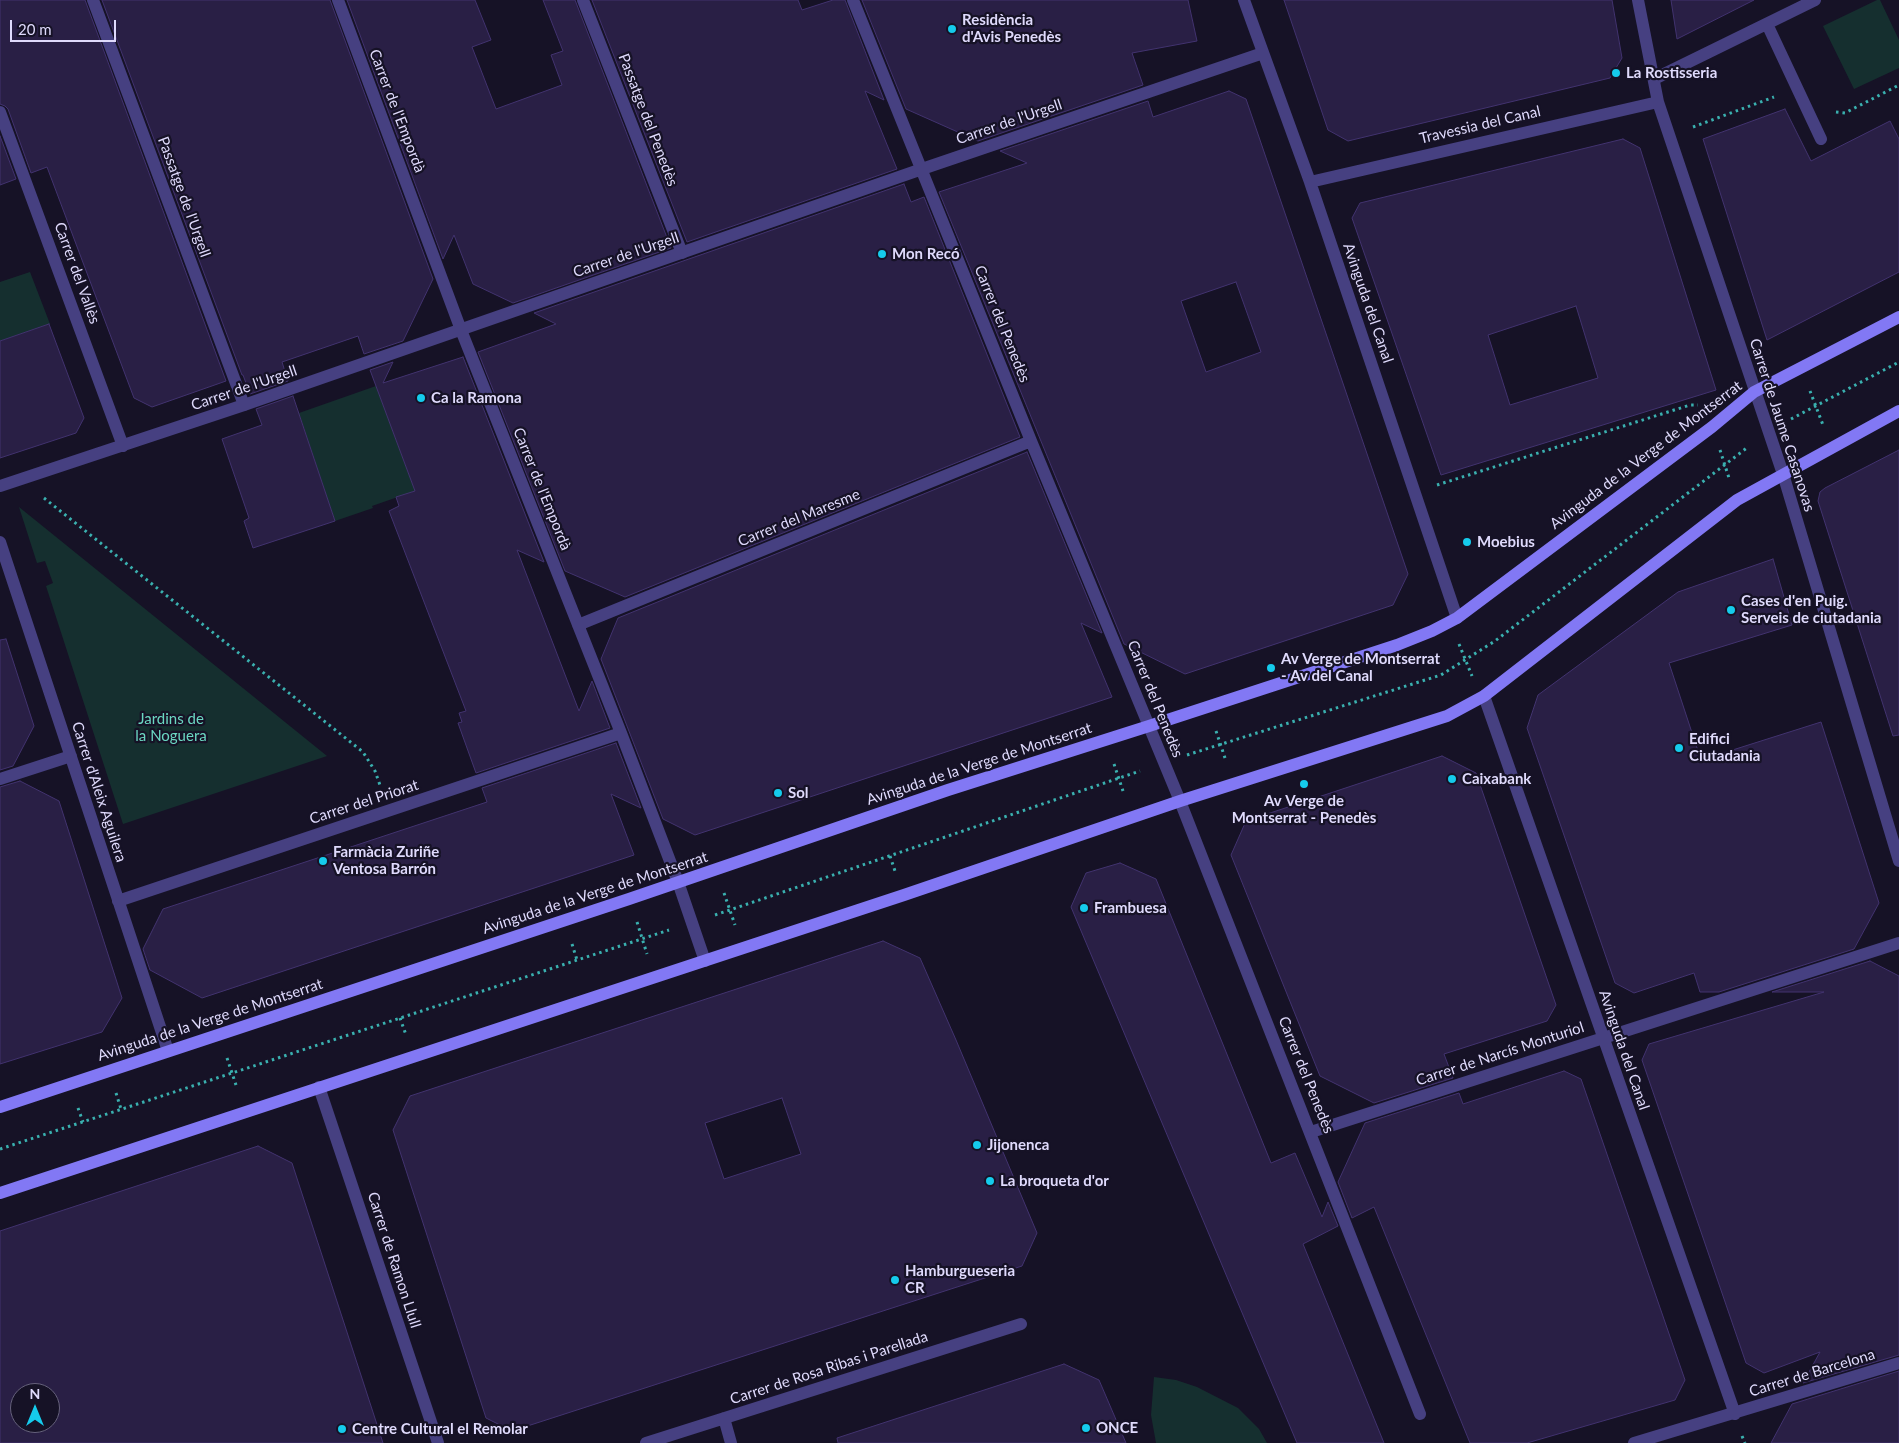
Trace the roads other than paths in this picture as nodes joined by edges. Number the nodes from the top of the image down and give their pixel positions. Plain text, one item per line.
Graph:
1 (93, 0) edge
2 (338, 0) edge
3 (583, 0) edge
4 (853, 0) edge
5 (1244, 0) edge
6 (1638, 0) edge
7 (1815, 0) edge
8 (1767, 24) junction
9 (1262, 53) junction
10 (1654, 79) junction
11 (1658, 102) junction
12 (0, 112) edge
13 (1821, 139) dead end
14 (922, 169) junction
15 (1310, 182) junction
16 (682, 253) junction
17 (1899, 317) edge
18 (461, 330) junction
19 (1754, 392) junction
20 (244, 406) junction
21 (1899, 412) edge
22 (1031, 442) junction
23 (123, 446) junction
24 (1783, 474) junction
25 (0, 486) edge
26 (0, 542) edge
27 (1457, 618) junction
28 (578, 625) junction
29 (1484, 696) junction
30 (1149, 726) junction
31 (621, 733) junction
32 (70, 756) junction
33 (0, 779) edge
34 (1180, 801) junction
35 (1899, 860) edge
36 (678, 882) junction
37 (118, 901) junction
38 (1899, 943) edge
39 (705, 961) junction
40 (1602, 1038) junction
41 (168, 1051) junction
42 (319, 1087) junction
43 (0, 1107) edge
44 (1311, 1132) junction
45 (0, 1194) edge
46 (1021, 1324) dead end
47 (1899, 1363) edge
48 (1420, 1414) dead end
49 (1735, 1414) junction
50 (724, 1418) junction
51 (438, 1443) edge
52 (646, 1443) edge
53 (732, 1443) edge
54 (1634, 1443) edge

1 - 20 street, Passatge de l'Urgell
2 - 18 street, Carrer de l'Empordà
3 - 16 street, Passatge del Penedès
4 - 14 street, Carrer del Penedès
5 - 9 street, Avinguda del Canal
6 - 10 street, Carrer de Jaume Casanovas
7 - 8 street
8 - 10 street
8 - 13 street
9 - 14 street, Carrer de l'Urgell
9 - 15 street, Avinguda del Canal
10 - 11 street, Carrer de Jaume Casanovas
11 - 15 street, Travessia del Canal
11 - 19 street, Carrer de Jaume Casanovas
12 - 23 street, Carrer del Vallès
14 - 16 street, Carrer de l'Urgell
14 - 22 street, Carrer del Penedès
15 - 27 street, Avinguda del Canal
16 - 18 street, Carrer de l'Urgell
17 - 19 street, Avinguda de la Verge de Montserrat
18 - 20 street, Carrer de l'Urgell
18 - 28 street, Carrer de l'Empordà
19 - 24 street, Carrer de Jaume Casanovas
19 - 27 street, Avinguda de la Verge de Montserrat
20 - 23 street, Carrer de l'Urgell
21 - 24 street
22 - 28 street, Carrer del Maresme
22 - 30 street, Carrer del Penedès
23 - 25 street, Carrer de l'Urgell
24 - 29 street
24 - 35 street, Carrer de Jaume Casanovas
26 - 32 street, Carrer d'Aleix Aguilera
27 - 30 street, Avinguda de la Verge de Montserrat
28 - 31 street, Carrer de l'Empordà
29 - 34 street
29 - 40 street, Avinguda del Canal
30 - 34 street, Carrer del Penedès
30 - 36 street, Avinguda de la Verge de Montserrat
31 - 36 street, Carrer de l'Empordà
31 - 37 street, Carrer del Priorat
32 - 33 street
32 - 37 street, Carrer d'Aleix Aguilera
34 - 39 street
34 - 44 street, Carrer del Penedès
36 - 39 street, Carrer de l'Empordà
36 - 41 street, Avinguda de la Verge de Montserrat
37 - 41 street, Carrer d'Aleix Aguilera
38 - 40 street, Carrer de Narcís Monturiol
39 - 42 street
40 - 44 street, Carrer de Narcís Monturiol
40 - 49 street, Avinguda del Canal
41 - 43 street, Avinguda de la Verge de Montserrat
42 - 45 street
42 - 51 street, Carrer de Ramon Llull
44 - 48 street, Carrer del Penedès
46 - 50 street, Carrer de Rosa Ribas i Parellada
47 - 49 street, Carrer de Barcelona
49 - 54 street, Carrer de Barcelona
50 - 52 street, Carrer de Rosa Ribas i Parellada
50 - 53 street

